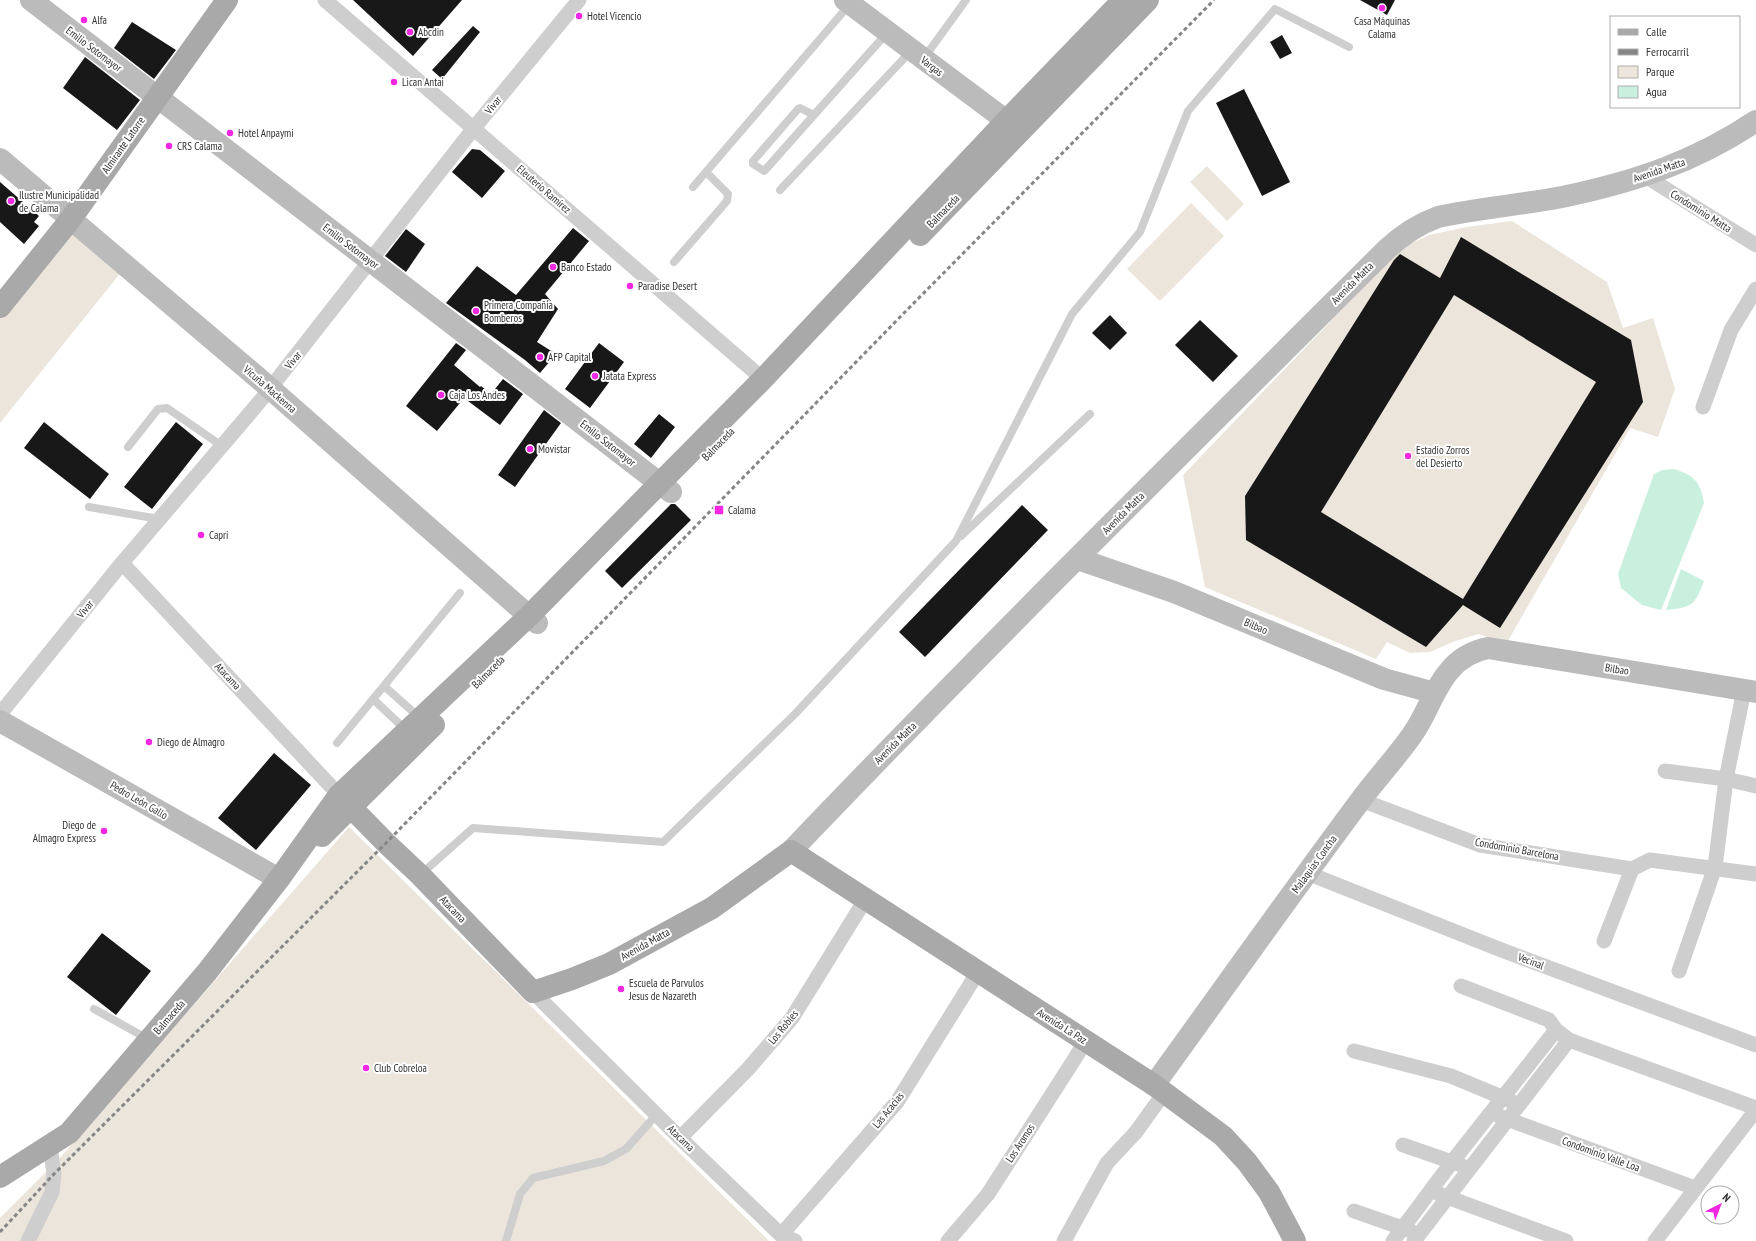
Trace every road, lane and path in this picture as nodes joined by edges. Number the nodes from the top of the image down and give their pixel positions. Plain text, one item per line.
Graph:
1 (31, 0) edge
2 (227, 0) edge
3 (325, 0) edge
4 (578, 0) edge
5 (966, 0) edge
6 (1123, 0) edge
7 (1148, 0) edge
8 (846, 1) edge
9 (888, 32) junction
10 (1349, 47) dead end
11 (917, 54) junction
12 (157, 97) junction
13 (814, 115) junction
14 (1756, 121) edge
15 (1013, 126) junction
16 (474, 128) junction
17 (0, 159) edge
18 (706, 172) junction
19 (1645, 176) junction
20 (693, 187) dead end
21 (780, 190) dead end
22 (70, 220) junction
23 (1756, 245) edge
24 (372, 261) junction
25 (674, 262) dead end
26 (1756, 289) edge
27 (0, 307) edge
28 (763, 379) junction
29 (269, 389) junction
30 (1703, 407) dead end
31 (1090, 414) dead end
32 (222, 446) junction
33 (128, 447) dead end
34 (666, 488) junction
35 (88, 507) dead end
36 (160, 519) junction
37 (956, 541) junction
38 (1078, 559) junction
39 (122, 563) junction
40 (460, 594) dead end
41 (533, 620) junction
42 (1478, 650) joint
43 (384, 686) junction
44 (1750, 691) edge
45 (1435, 693) junction
46 (373, 699) junction
47 (0, 714) edge
48 (0, 721) edge
49 (413, 725) junction
50 (337, 742) dead end
51 (1665, 772) dead end
52 (1726, 779) junction
53 (1756, 786) edge
54 (1361, 800) junction
55 (345, 801) junction
56 (791, 851) junction
57 (1715, 867) junction
58 (1632, 869) junction
59 (1307, 873) junction
60 (1756, 874) edge
61 (420, 875) junction
62 (278, 879) junction
63 (865, 900) junction
64 (1604, 941) dead end
65 (1679, 971) dead end
66 (978, 972) junction
67 (1461, 986) dead end
68 (533, 992) junction
69 (94, 1009) dead end
70 (1556, 1030) junction
71 (149, 1040) junction
72 (1569, 1040) junction
73 (1086, 1041) junction
74 (1756, 1045) edge
75 (1354, 1051) dead end
76 (1159, 1089) junction
77 (1503, 1097) junction
78 (1518, 1104) junction
79 (1756, 1109) edge
80 (1491, 1113) junction
81 (657, 1114) junction
82 (1507, 1119) junction
83 (680, 1138) junction
84 (50, 1145) junction
85 (1403, 1145) dead end
86 (1452, 1162) junction
87 (1469, 1168) junction
88 (0, 1177) edge
89 (1695, 1188) junction
90 (1430, 1191) junction
91 (1447, 1197) junction
92 (1354, 1211) dead end
93 (1403, 1228) junction
94 (781, 1234) junction
95 (1417, 1237) edge
96 (28, 1241) edge
97 (506, 1241) edge
98 (795, 1241) edge
99 (948, 1241) edge
100 (1064, 1241) edge
101 (1295, 1241) edge
102 (1393, 1241) edge
103 (1566, 1241) edge
104 (1655, 1241) edge

1 - 12 street, Emilio Sotomayor
2 - 12 main road, Almirante Latorre
3 - 16 street, Eleuterio Ramírez
4 - 16 street, Vivar
5 - 11 lane
6 - 15 main road, Balmaceda
7 - 15 main road, Balmaceda
8 - 9 street, Vargas
8 - 18 lane
9 - 11 street, Vargas
9 - 13 lane
10 - 37 lane
11 - 15 street, Vargas
11 - 21 lane
12 - 22 main road, Almirante Latorre
12 - 24 street, Emilio Sotomayor
13 - 13 lane
14 - 19 street, Avenida Matta
15 - 28 main road, Balmaceda
15 - 34 main road, Balmaceda
16 - 24 street, Vivar
16 - 28 street, Eleuterio Ramírez
17 - 22 street, Vicuña Mackenna
18 - 20 lane
18 - 25 lane
19 - 23 street, Condominio Matta
19 - 38 street, Avenida Matta
22 - 27 main road, Almirante Latorre
22 - 29 street, Vicuña Mackenna
24 - 29 street, Vivar
24 - 34 street, Emilio Sotomayor
26 - 30 street
28 - 34 main road, Balmaceda
29 - 32 street, Vivar
29 - 41 street, Vicuña Mackenna
31 - 37 lane
32 - 33 lane
32 - 36 street, Vivar
34 - 41 main road, Balmaceda
35 - 36 lane
36 - 39 street, Vivar
37 - 61 lane
38 - 45 street, Bilbao
38 - 56 street, Avenida Matta
39 - 47 street, Vivar
39 - 55 street, Atacama
40 - 43 lane
41 - 49 main road, Balmaceda
41 - 55 main road, Balmaceda
42 - 44 street, Bilbao
42 - 45 street, Malaquías Concha
43 - 46 lane
43 - 49 lane
44 - 52 street
45 - 54 street, Malaquías Concha
46 - 49 lane
46 - 50 lane
48 - 62 street, Pedro León Gallo
49 - 55 main road, Balmaceda
51 - 52 street
52 - 53 street
52 - 57 street
54 - 58 street, Condominio Barcelona
54 - 59 street, Malaquías Concha
55 - 61 main road, Atacama
55 - 62 main road, Balmaceda
56 - 63 main road, Avenida La Paz
56 - 68 main road, Avenida Matta
57 - 58 street
57 - 60 street
57 - 65 street
58 - 64 street
59 - 74 street, Vecinal
59 - 76 street, Malaquías Concha
61 - 68 main road, Atacama
62 - 71 main road, Balmaceda
63 - 66 main road, Avenida La Paz
63 - 83 street, Los Robles
66 - 73 main road, Avenida La Paz
66 - 94 street, Las Acacias
67 - 70 street
68 - 81 street, Atacama
69 - 71 lane
70 - 72 street
70 - 77 street
71 - 84 main road, Balmaceda
72 - 78 street
72 - 79 street
73 - 76 main road, Avenida La Paz
73 - 99 street, Los Aromos
75 - 77 street
76 - 100 street
76 - 101 main road, Avenida La Paz
77 - 78 street
77 - 80 street
78 - 82 street
79 - 89 street
80 - 82 street, Condominio Valle Loa
80 - 86 street
81 - 83 street, Atacama
81 - 97 lane
82 - 87 street
82 - 89 street, Condominio Valle Loa
83 - 94 street, Atacama
84 - 88 main road, Balmaceda
84 - 96 street
85 - 86 street
86 - 87 street
86 - 90 street
87 - 91 street
89 - 104 street
90 - 91 street
90 - 93 street
91 - 95 street
91 - 103 street
92 - 93 street
93 - 95 street
93 - 102 street
94 - 98 street, Atacama

